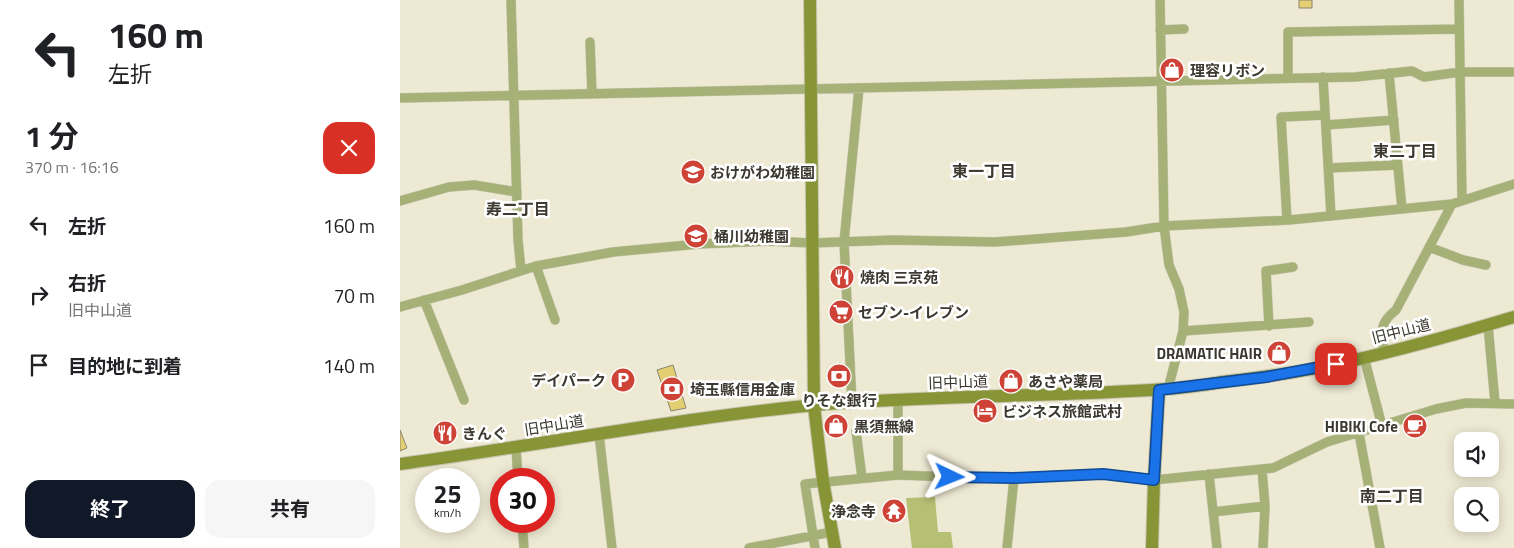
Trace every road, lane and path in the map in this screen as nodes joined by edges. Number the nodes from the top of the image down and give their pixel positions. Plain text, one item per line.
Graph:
1 (511, 0) edge
2 (810, 0) edge
3 (1160, 0) edge
4 (1459, 0) edge
5 (1459, 28) junction
6 (1184, 29) dead end
7 (1160, 30) junction
8 (590, 42) dead end
9 (1460, 72) junction
10 (1514, 72) edge
11 (1390, 73) junction
12 (1323, 77) junction
13 (1288, 78) junction
14 (1162, 81) junction
15 (858, 88) junction
16 (811, 89) junction
17 (592, 94) junction
18 (514, 96) junction
19 (400, 98) edge
20 (1325, 115) junction
21 (1394, 120) junction
22 (1326, 125) junction
23 (1398, 165) junction
24 (1328, 168) junction
25 (1514, 184) edge
26 (517, 192) junction
27 (400, 200) edge
28 (1462, 200) junction
29 (1452, 204) junction
30 (1402, 209) junction
31 (1331, 216) junction
32 (1287, 220) junction
33 (1164, 226) junction
34 (844, 242) junction
35 (812, 243) junction
36 (1429, 247) junction
37 (1486, 265) dead end
38 (536, 266) junction
39 (1293, 267) dead end
40 (521, 270) junction
41 (424, 300) junction
42 (400, 307) edge
43 (1514, 317) edge
44 (555, 320) dead end
45 (1309, 322) dead end
46 (1488, 325) junction
47 (1270, 326) junction
48 (1183, 331) junction
49 (1384, 353) junction
50 (1364, 357) junction
51 (1164, 389) junction
52 (898, 399) junction
53 (464, 400) dead end
54 (852, 402) junction
55 (1495, 403) junction
56 (1514, 404) edge
57 (814, 406) junction
58 (1382, 426) junction
59 (856, 431) dead end
60 (1359, 433) junction
61 (599, 434) junction
62 (516, 448) junction
63 (400, 464) edge
64 (517, 468) edge
65 (1262, 469) junction
66 (1208, 474) junction
67 (898, 475) junction
68 (862, 478) junction
69 (1014, 478) junction
70 (1154, 480) junction
71 (823, 481) junction
72 (1265, 506) junction
73 (1213, 512) junction
74 (832, 532) junction
75 (523, 533) edge
76 (813, 536) junction
77 (524, 548) edge
78 (612, 548) edge
79 (750, 548) edge
80 (815, 548) edge
81 (835, 548) edge
82 (1007, 548) edge
83 (1152, 548) edge
84 (1218, 548) edge
85 (1263, 548) edge
86 (1380, 548) edge

1 - 18 street
2 - 16 main road
3 - 7 street
4 - 5 street
5 - 9 street
5 - 13 street
6 - 7 street
7 - 14 street
8 - 17 street
9 - 10 street
9 - 11 street
9 - 28 street
11 - 12 street
11 - 21 street
12 - 13 street
12 - 20 street
13 - 14 street
14 - 15 street
14 - 33 street
15 - 16 street
15 - 34 street
16 - 17 street
16 - 35 main road
17 - 18 street
18 - 19 street
18 - 26 street
20 - 22 street
20 - 32 street
21 - 22 street
21 - 23 street
22 - 24 street
23 - 24 street
23 - 30 street
24 - 31 street
25 - 28 street
26 - 27 street
26 - 40 street
28 - 29 street
29 - 30 street
29 - 36 street
30 - 31 street
31 - 32 street
32 - 33 street
33 - 34 street
33 - 48 street
34 - 35 street
34 - 54 street
35 - 38 street
35 - 57 main road
36 - 37 street
36 - 49 street
38 - 40 street
38 - 44 street
39 - 47 street
40 - 41 street
41 - 42 street
41 - 53 street
43 - 46 main road, 旧中山道
45 - 47 street
46 - 49 main road, 旧中山道
46 - 55 street
47 - 48 street
48 - 51 street
49 - 50 main road, 旧中山道
50 - 51 main road, 旧中山道
50 - 58 street
51 - 52 main road, 旧中山道
51 - 70 main road
52 - 54 main road, 旧中山道
52 - 67 street
54 - 57 main road, 旧中山道
55 - 56 street
55 - 58 street
57 - 61 main road, 旧中山道
57 - 71 main road
58 - 60 street
59 - 68 street
60 - 65 street
60 - 86 street
61 - 62 main road, 旧中山道
61 - 78 street
62 - 63 main road, 旧中山道
62 - 64 street
65 - 66 street
65 - 72 street
66 - 70 street
66 - 73 street
67 - 68 street
67 - 69 street
68 - 71 street
69 - 70 street
69 - 82 street
70 - 83 main road
71 - 74 main road
71 - 76 street
72 - 73 street
72 - 85 street
73 - 84 street
74 - 76 street
74 - 81 main road
75 - 77 street
76 - 79 street
76 - 80 street

